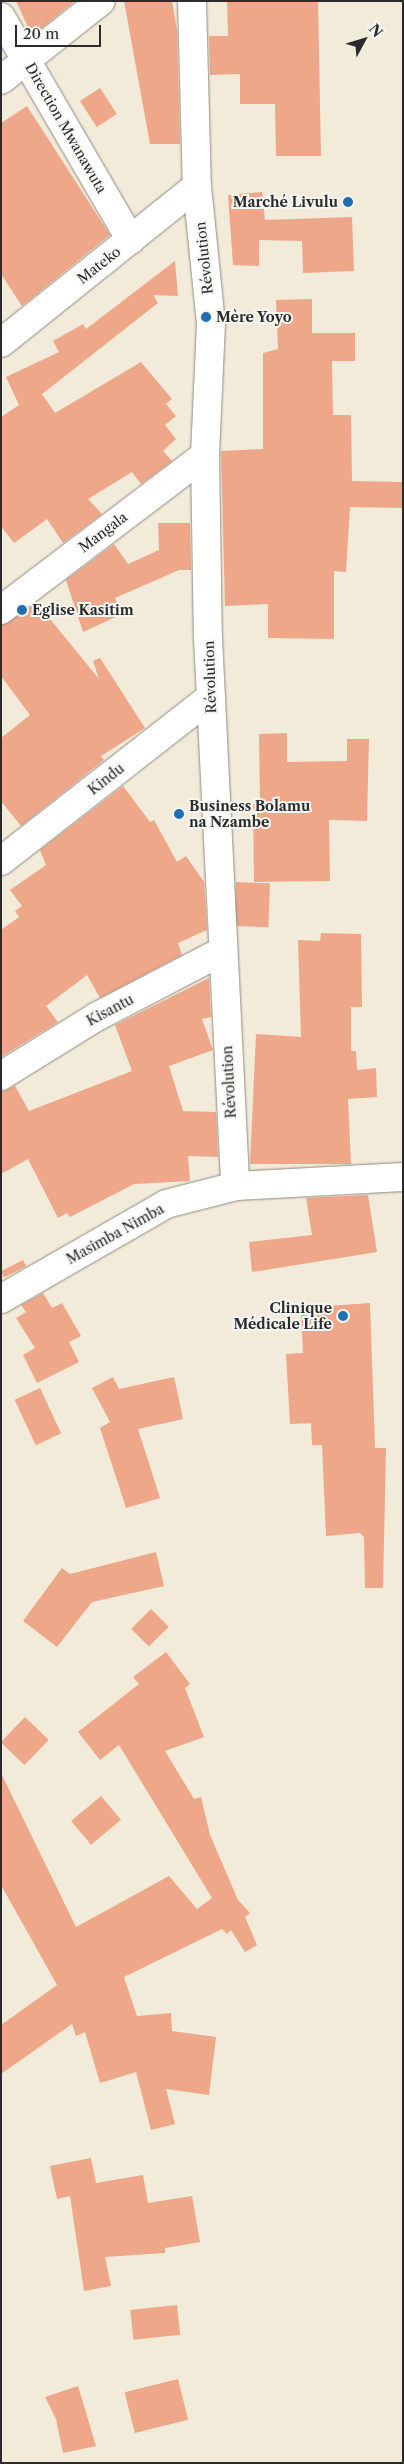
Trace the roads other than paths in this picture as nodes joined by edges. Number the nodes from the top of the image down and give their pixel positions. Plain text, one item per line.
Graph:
1 (101, 1) edge
2 (192, 1) edge
3 (1, 17) edge
4 (26, 60) junction
5 (1, 80) edge
6 (197, 186) junction
7 (131, 240) junction
8 (1, 343) edge
9 (205, 455) junction
10 (1, 610) edge
11 (211, 696) junction
12 (1, 861) edge
13 (223, 951) junction
14 (1, 1076) edge
15 (403, 1177) edge
16 (236, 1186) junction
17 (1, 1299) edge

1 - 4 street
2 - 6 street, Révolution
3 - 4 street, Direction Mwanawuta
4 - 5 street
4 - 7 street, Direction Mwanawuta
6 - 7 street, Mateko
6 - 9 street, Révolution
7 - 8 street, Mateko
9 - 10 street, Mangala
9 - 11 street, Révolution
11 - 12 street, Kindu
11 - 13 street, Révolution
13 - 14 street, Kisantu
13 - 16 street, Révolution
15 - 16 street
16 - 17 street, Masimba Nimba

